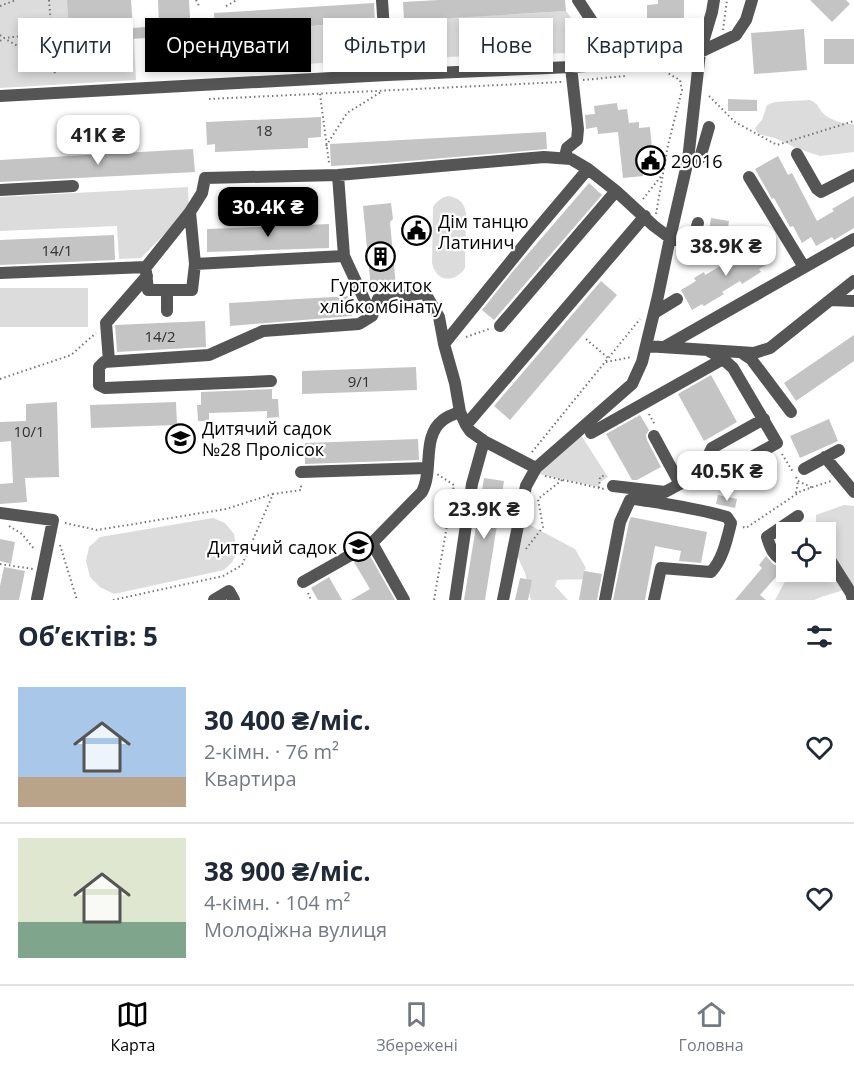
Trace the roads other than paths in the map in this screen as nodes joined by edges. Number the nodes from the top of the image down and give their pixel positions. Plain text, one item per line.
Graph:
1 (382, 0) edge
2 (578, 0) edge
3 (714, 0) edge
4 (752, 0) edge
5 (590, 18) edge
6 (704, 39) edge
7 (704, 50) edge
8 (565, 67) edge
9 (572, 72) edge
10 (698, 72) edge
11 (387, 75) junction
12 (0, 96) edge
13 (709, 127) dead end
14 (797, 154) dead end
15 (565, 157) junction
16 (688, 160) junction
17 (588, 169) junction
18 (334, 175) junction
19 (854, 175) edge
20 (749, 177) dead end
21 (73, 186) dead end
22 (0, 190) edge
23 (616, 190) junction
24 (190, 212) junction
25 (640, 212) junction
26 (698, 223) dead end
27 (670, 238) junction
28 (854, 239) edge
29 (344, 256) junction
30 (195, 264) junction
31 (804, 267) junction
32 (146, 272) junction
33 (0, 273) edge
34 (854, 281) edge
35 (167, 290) junction
36 (676, 299) dead end
37 (831, 300) junction
38 (854, 301) edge
39 (166, 311) dead end
40 (649, 313) junction
41 (372, 316) junction
42 (500, 326) road end
43 (444, 344) junction
44 (665, 347) junction
45 (645, 350) junction
46 (707, 350) junction
47 (741, 352) junction
48 (723, 359) junction
49 (109, 361) junction
50 (271, 381) dead end
51 (460, 412) junction
52 (791, 412) dead end
53 (764, 419) junction
54 (466, 425) junction
55 (591, 433) dead end
56 (654, 436) dead end
57 (484, 441) junction
58 (838, 450) dead end
59 (825, 457) junction
60 (713, 466) junction
61 (427, 468) junction
62 (531, 468) junction
63 (804, 469) dead end
64 (302, 472) road end
65 (609, 484) road end
66 (680, 484) junction
67 (854, 492) edge
68 (0, 513) edge
69 (798, 516) dead end
70 (789, 522) edge
71 (776, 531) edge
72 (372, 543) junction
73 (776, 555) edge
74 (836, 570) edge
75 (303, 582) dead end
76 (37, 599) edge
77 (214, 600) edge
78 (234, 600) edge
79 (404, 600) edge
80 (455, 600) edge
81 (503, 600) edge
82 (605, 600) edge
83 (654, 600) edge
84 (854, 600) edge

1 - 11 street
2 - 5 street
3 - 6 street
4 - 7 street
8 - 11 street
9 - 15 street
10 - 16 street
11 - 12 street
13 - 16 street
14 - 19 street
15 - 17 street
15 - 18 street
16 - 27 street
17 - 23 street
17 - 43 street
18 - 24 street
18 - 29 street
20 - 31 street
21 - 22 street
23 - 25 street
23 - 42 street
24 - 30 street
24 - 32 street
25 - 27 street
25 - 54 street
26 - 27 street
27 - 40 street
28 - 31 street
29 - 30 street
29 - 41 street
30 - 35 street
31 - 44 street
32 - 33 street
32 - 35 street
32 - 49 street
34 - 37 street
35 - 39 street
36 - 40 street
37 - 38 street
37 - 47 street
40 - 45 street
41 - 43 street
41 - 49 street
43 - 51 street
44 - 45 street
44 - 46 street
45 - 62 street
46 - 47 street
46 - 48 street
47 - 52 street
48 - 53 street
48 - 55 street
49 - 50 street
51 - 54 street
51 - 61 street
53 - 60 street
53 - 60 street
54 - 57 street
56 - 66 street
57 - 62 street
57 - 80 street
58 - 59 street
59 - 63 street
59 - 67 street
60 - 66 street
61 - 64 street
61 - 72 street
62 - 81 street
65 - 66 street
68 - 76 street
69 - 70 street
71 - 73 street
72 - 75 street
72 - 79 street
74 - 84 street
77 - 78 street
82 - 83 street

